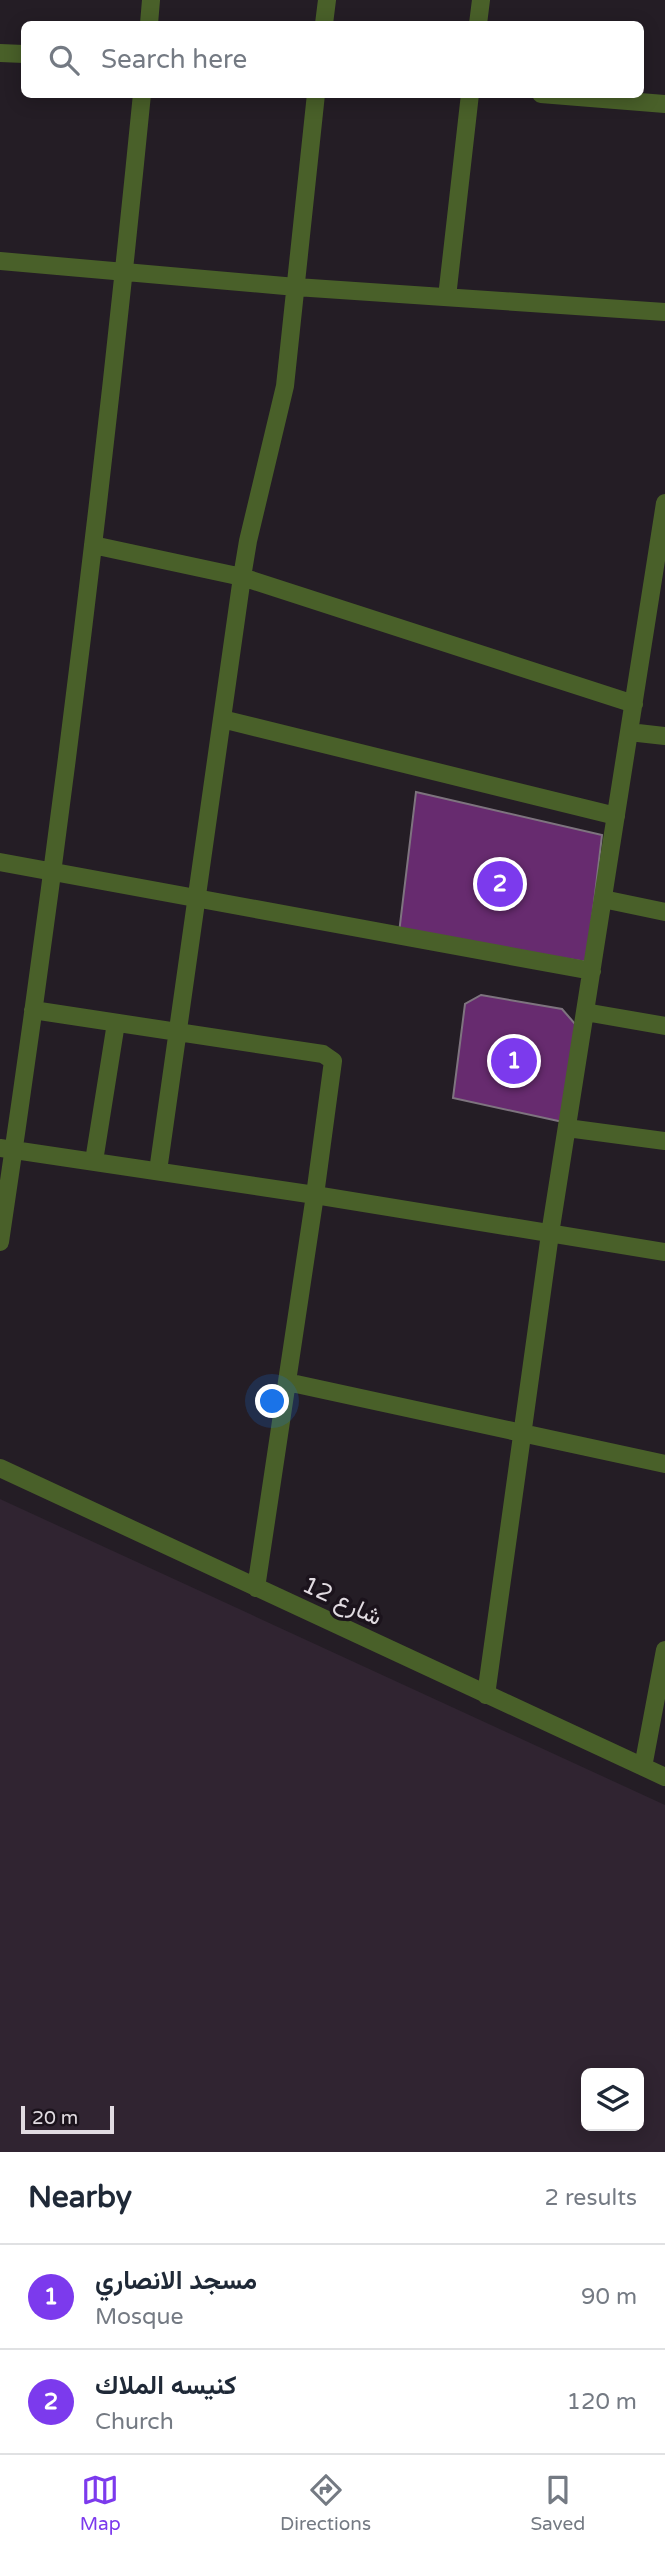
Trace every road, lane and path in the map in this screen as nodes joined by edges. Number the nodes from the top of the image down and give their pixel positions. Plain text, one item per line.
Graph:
1 (151, 0) edge
2 (327, 0) edge
3 (481, 0) edge
4 (149, 21) edge
5 (324, 21) edge
6 (478, 21) edge
7 (0, 52) edge
8 (21, 54) edge
9 (142, 98) edge
10 (316, 98) edge
11 (470, 98) edge
12 (591, 98) edge
13 (665, 104) edge
14 (0, 261) edge
15 (124, 271) junction
16 (296, 287) junction
17 (447, 297) junction
18 (665, 312) edge
19 (665, 503) edge
20 (93, 545) junction
21 (242, 578) junction
22 (658, 596) edge
23 (634, 705) junction
24 (222, 719) junction
25 (629, 732) junction
26 (665, 736) edge
27 (616, 816) junction
28 (0, 862) edge
29 (52, 872) junction
30 (197, 898) junction
31 (603, 899) junction
32 (665, 912) edge
33 (592, 971) junction
34 (33, 1010) junction
35 (585, 1012) junction
36 (116, 1023) junction
37 (665, 1026) edge
38 (178, 1033) junction
39 (567, 1128) junction
40 (665, 1141) edge
41 (7, 1149) edge
42 (94, 1161) junction
43 (158, 1171) junction
44 (315, 1195) junction
45 (550, 1234) junction
46 (0, 1242) edge
47 (665, 1252) edge
48 (287, 1382) junction
49 (522, 1433) junction
50 (665, 1464) edge
51 (0, 1468) edge
52 (256, 1588) junction
53 (665, 1650) edge
54 (486, 1695) junction
55 (643, 1767) junction
56 (665, 1777) edge

1 - 4 street
2 - 5 street
3 - 6 street
7 - 8 street
9 - 15 street
10 - 16 street
11 - 17 street
12 - 13 street
14 - 15 street
15 - 16 street
15 - 20 street
16 - 17 street
16 - 21 street
17 - 18 street
19 - 22 street
20 - 21 street
20 - 29 street
21 - 23 street
21 - 24 street
22 - 23 street
23 - 25 street
24 - 27 street
24 - 30 street
25 - 26 street
25 - 27 street
27 - 31 street
28 - 29 street
29 - 30 street
29 - 34 street
30 - 33 street
30 - 38 street
31 - 32 street
31 - 33 street
33 - 35 street
34 - 36 street
34 - 41 street
35 - 37 street
35 - 39 street
36 - 38 street
36 - 42 street
38 - 43 street
38 - 44 street
39 - 40 street
39 - 45 street
41 - 42 street
41 - 46 street
42 - 43 street
43 - 44 street
44 - 45 street
44 - 48 street
45 - 47 street
45 - 49 street
48 - 49 street
48 - 52 street
49 - 50 street
49 - 54 street
51 - 52 street, شارع 12
52 - 54 street, شارع 12
53 - 55 street
54 - 55 street, شارع 12
55 - 56 street, شارع 12

